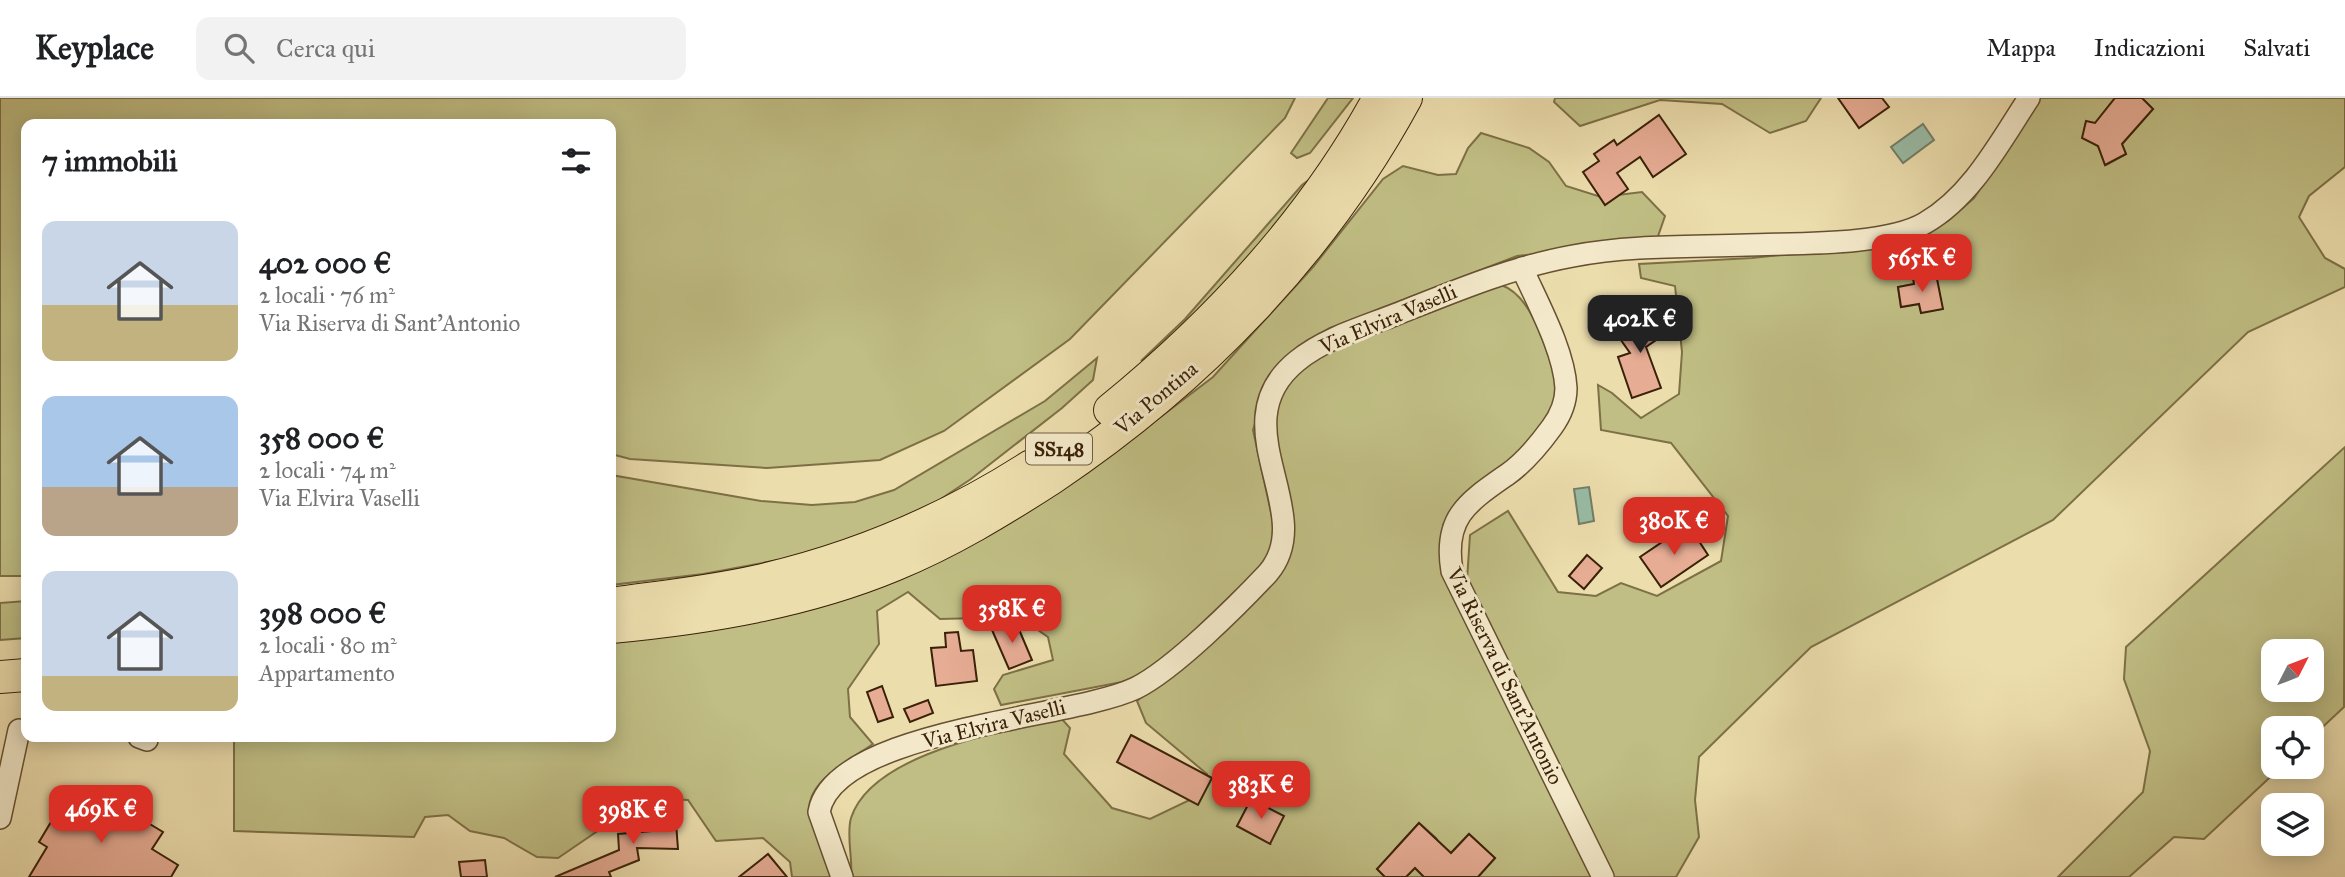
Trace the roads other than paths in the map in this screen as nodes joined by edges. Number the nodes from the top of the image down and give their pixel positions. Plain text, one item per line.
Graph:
1 (1379, 98) edge
2 (1406, 98) edge
3 (1422, 98) edge
4 (2029, 98) edge
5 (1345, 198) junction
6 (1522, 268) junction
7 (616, 603) edge
8 (616, 627) edge
9 (21, 654) edge
10 (0, 656) edge
11 (21, 676) edge
12 (0, 677) edge
13 (15, 731) edge
14 (0, 818) edge
15 (842, 877) edge
16 (1603, 877) edge

1 - 7 highway, Via Pontina / SS148
2 - 5 highway, Via Pontina / SS148
3 - 5 highway
4 - 6 street, Via Elvira Vaselli
5 - 8 highway, Via Pontina / SS148
6 - 15 street, Via Elvira Vaselli
6 - 16 street, Via Riserva di Sant'Antonio
9 - 10 highway
11 - 12 highway
13 - 14 street

